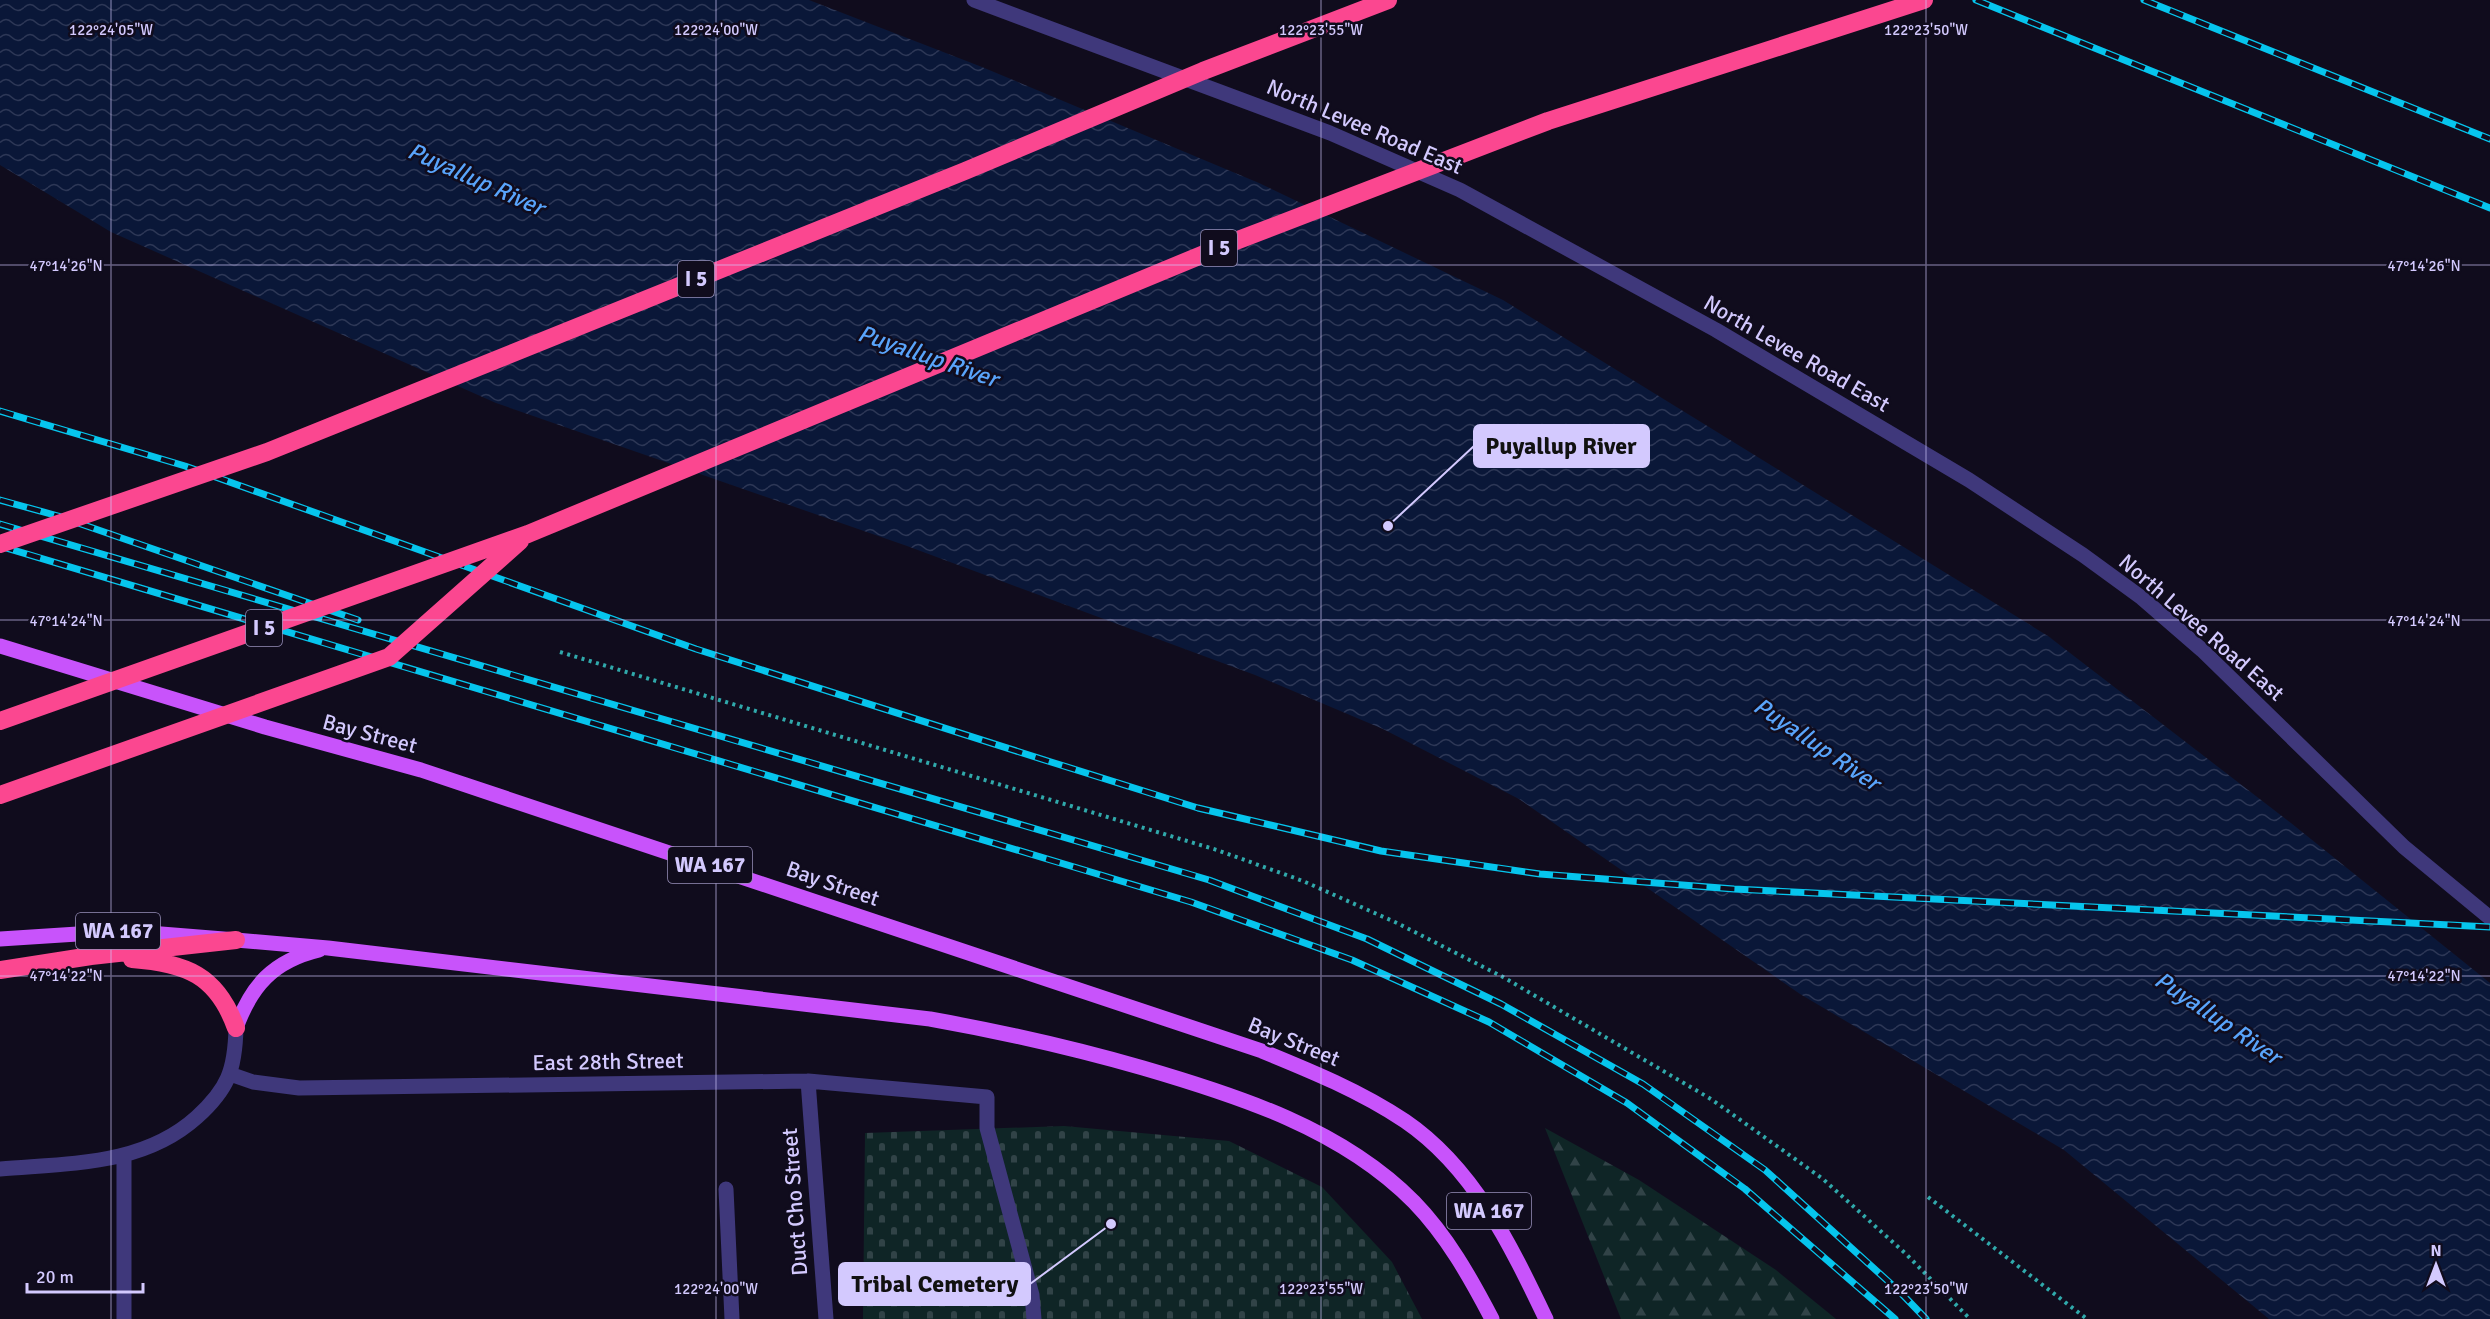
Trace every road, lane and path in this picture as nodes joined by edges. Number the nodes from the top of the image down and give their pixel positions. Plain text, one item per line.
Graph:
1 (974, 0) edge
2 (1388, 0) edge
3 (1924, 0) edge
4 (528, 534) junction
5 (0, 544) edge
6 (0, 646) edge
7 (560, 652) dead end
8 (0, 721) edge
9 (0, 795) edge
10 (2490, 918) edge
11 (0, 939) edge
12 (236, 940) junction
13 (328, 948) junction
14 (91, 956) junction
15 (0, 970) edge
16 (236, 1028) junction
17 (230, 1074) junction
18 (808, 1081) junction
19 (124, 1156) junction
20 (0, 1168) edge
21 (726, 1189) dead end
22 (1928, 1197) dead end
23 (124, 1319) edge
24 (732, 1319) edge
25 (826, 1319) edge
26 (1034, 1319) edge
27 (1492, 1319) edge
28 (1546, 1319) edge
29 (1970, 1319) edge
30 (2087, 1319) edge

1 - 10 street, North Levee Road East
2 - 5 highway, I 5, bridge
3 - 4 highway, I 5, bridge
4 - 8 highway, I 5, bridge
4 - 9 highway, bridge
6 - 28 main road, Bay Street / WA 167
7 - 29 path
11 - 12 main road, WA 167
12 - 13 main road, WA 167
12 - 14 highway
13 - 16 main road
13 - 27 main road, WA 167
14 - 15 highway
14 - 16 highway
16 - 17 street
17 - 18 street, East 28th Street
17 - 19 street
18 - 25 street, Duct Cho Street
18 - 26 street, East 28th Street
19 - 20 street
19 - 23 street
21 - 24 street
22 - 30 path

